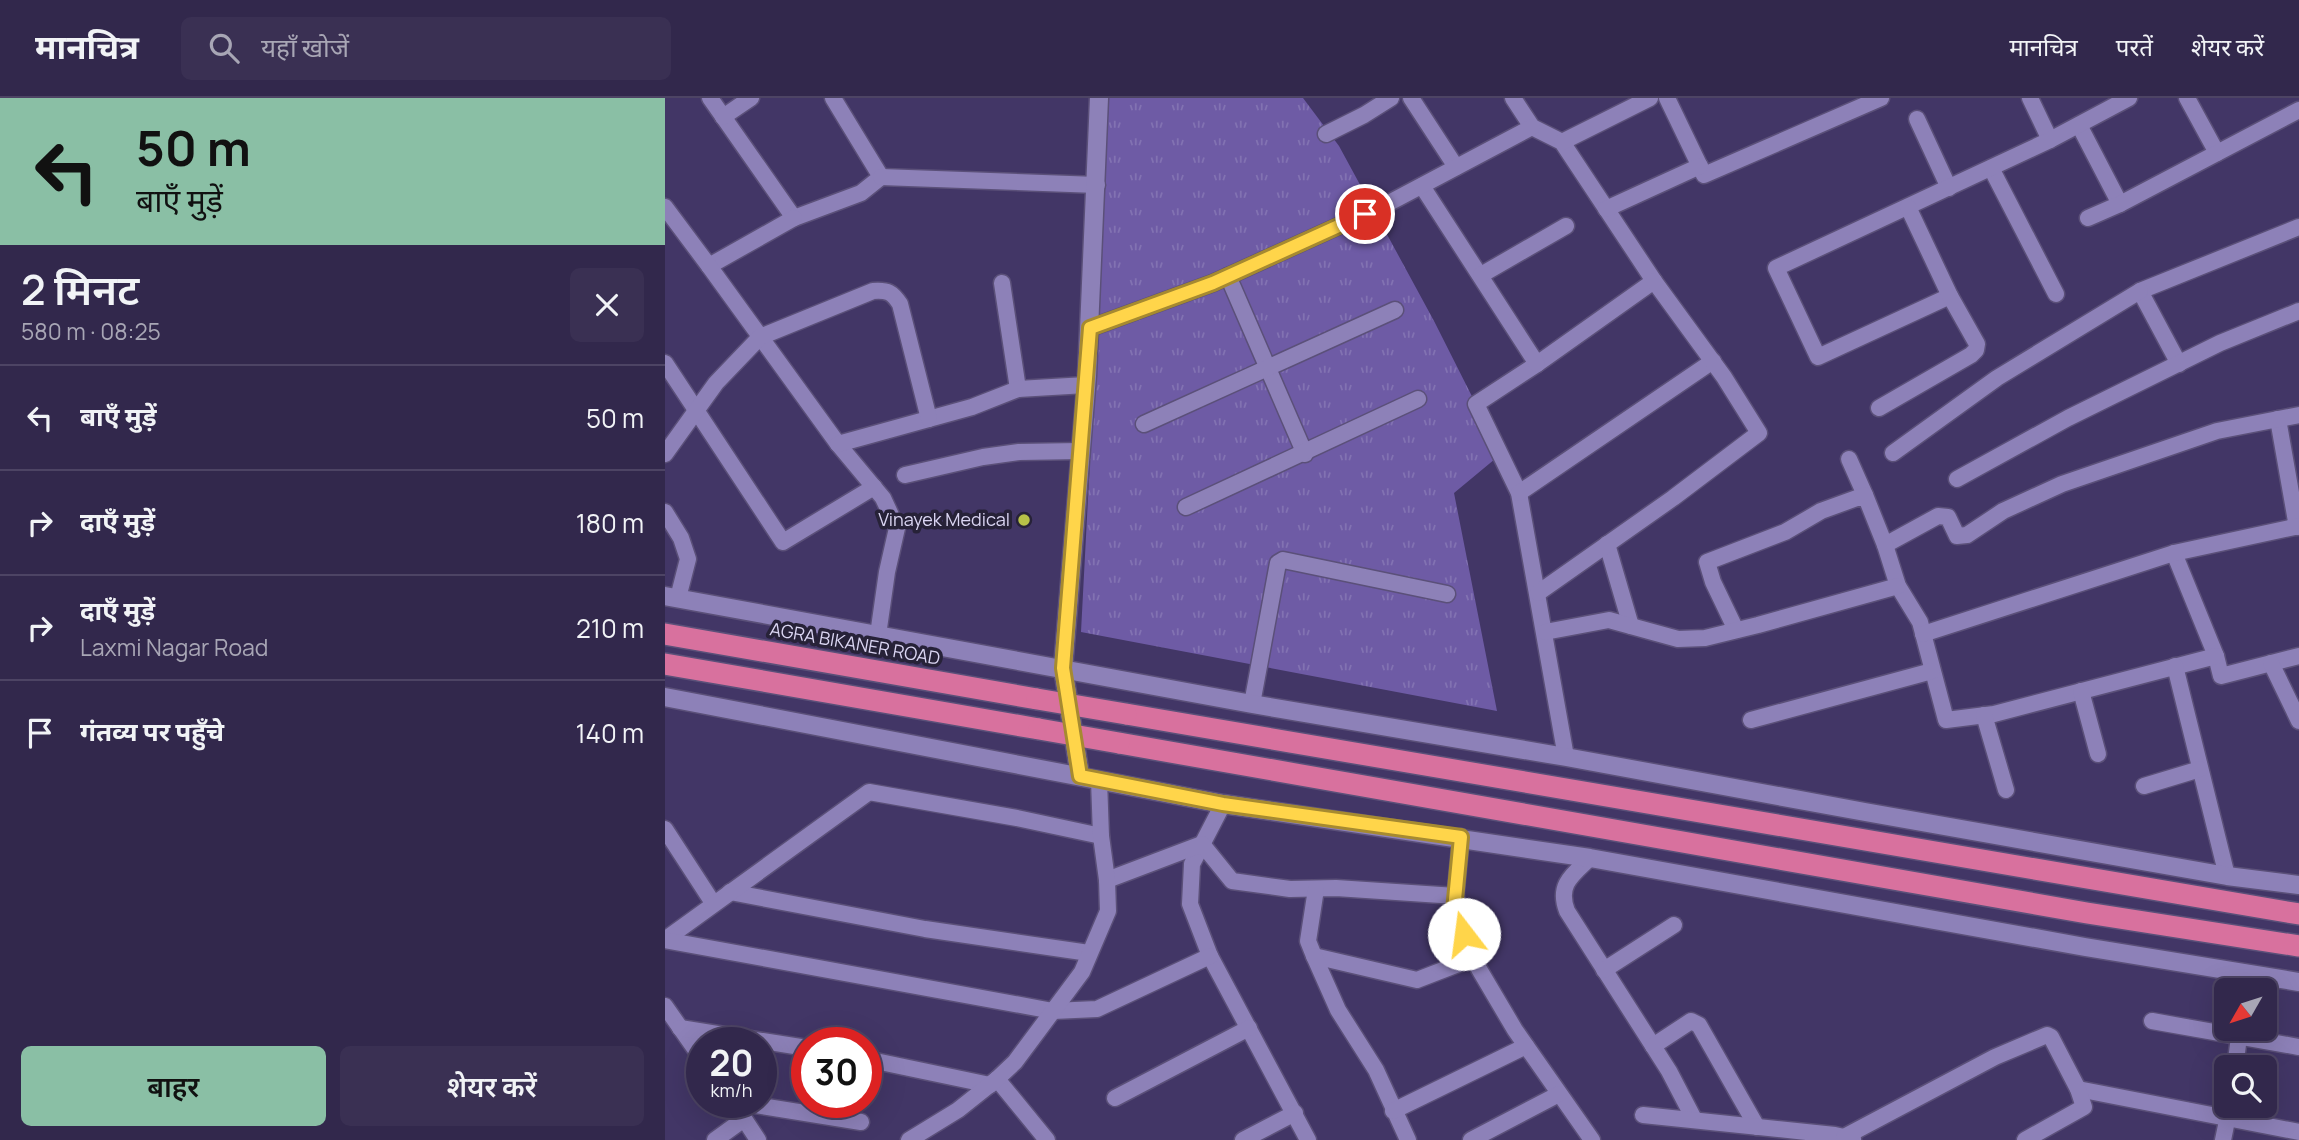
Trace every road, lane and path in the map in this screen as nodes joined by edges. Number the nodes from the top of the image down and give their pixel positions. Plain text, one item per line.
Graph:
1 (710, 98) edge
2 (751, 98) edge
3 (851, 98) edge
4 (1099, 98) edge
5 (1391, 98) edge
6 (1411, 98) edge
7 (1513, 98) edge
8 (1650, 98) edge
9 (1667, 98) edge
10 (1881, 98) edge
11 (2030, 98) edge
12 (2129, 98) edge
13 (2187, 98) edge
14 (836, 104) edge
15 (2299, 110) edge
16 (723, 117) junction
17 (1917, 119) dead end
18 (2079, 125) junction
19 (1532, 127) junction
20 (1326, 134) dead end
21 (2050, 140) junction
22 (1562, 142) junction
23 (2217, 153) junction
24 (1700, 166) junction
25 (1456, 167) junction
26 (1991, 168) junction
27 (881, 177) junction
28 (1097, 185) junction
29 (1422, 186) junction
30 (1949, 188) junction
31 (2120, 204) junction
32 (1908, 206) junction
33 (665, 207) edge
34 (1606, 209) junction
35 (793, 218) junction
36 (2088, 218) dead end
37 (1566, 226) dead end
38 (2299, 227) edge
39 (709, 265) junction
40 (1481, 275) junction
41 (1229, 276) junction
42 (1654, 281) junction
43 (1002, 283) dead end
44 (2140, 291) junction
45 (2056, 294) dead end
46 (1950, 296) junction
47 (1395, 310) dead end
48 (2299, 311) edge
49 (1090, 328) junction
50 (760, 337) junction
51 (1713, 361) junction
52 (665, 363) edge
53 (1537, 364) junction
54 (2179, 364) junction
55 (1268, 368) junction
56 (1086, 385) junction
57 (1018, 389) junction
58 (1418, 399) dead end
59 (1879, 408) dead end
60 (696, 411) junction
61 (2299, 415) edge
62 (929, 419) junction
63 (2278, 419) junction
64 (1144, 424) dead end
65 (838, 444) junction
66 (1080, 451) junction
67 (1893, 453) dead end
68 (665, 454) edge
69 (1305, 454) junction
70 (1849, 459) dead end
71 (905, 475) dead end
72 (1957, 479) dead end
73 (874, 487) junction
74 (1519, 493) junction
75 (1865, 495) junction
76 (1186, 507) dead end
77 (665, 513) edge
78 (2298, 526) edge
79 (1607, 544) junction
80 (1885, 545) junction
81 (2174, 553) junction
82 (1898, 586) junction
83 (1538, 593) junction
84 (1447, 594) dead end
85 (671, 597) edge
86 (1631, 626) junction
87 (1736, 630) junction
88 (1545, 632) junction
89 (665, 634) edge
90 (1923, 634) junction
91 (878, 635) junction
92 (2216, 656) junction
93 (2299, 656) edge
94 (2271, 663) junction
95 (665, 664) edge
96 (2175, 666) junction
97 (1063, 668) junction
98 (1932, 671) junction
99 (2081, 691) junction
100 (665, 697) edge
101 (1252, 704) junction
102 (1984, 715) junction
103 (1751, 720) dead end
104 (2299, 721) edge
105 (2098, 754) dead end
106 (1566, 757) junction
107 (2200, 769) junction
108 (1080, 776) junction
109 (1099, 780) junction
110 (2144, 786) dead end
111 (2005, 790) dead end
112 (1223, 804) junction
113 (665, 829) edge
114 (1101, 836) junction
115 (1461, 837) junction
116 (1202, 844) junction
117 (1590, 858) junction
118 (2227, 876) junction
119 (1107, 880) junction
120 (2299, 885) edge
121 (1316, 889) junction
122 (730, 892) junction
123 (1456, 896) junction
124 (713, 903) junction
125 (2299, 914) edge
126 (1674, 925) dead end
127 (666, 939) edge
128 (2299, 946) edge
129 (1089, 953) junction
130 (1210, 956) junction
131 (1314, 956) junction
132 (1475, 958) junction
133 (1604, 970) junction
134 (2226, 978) edge
135 (2277, 982) edge
136 (2299, 982) edge
137 (665, 1006) edge
138 (1053, 1011) junction
139 (2152, 1021) dead end
140 (680, 1028) junction
141 (1249, 1028) junction
142 (2214, 1030) edge
143 (686, 1036) edge
144 (2273, 1041) edge
145 (791, 1045) edge
146 (1526, 1046) junction
147 (1653, 1046) junction
148 (2299, 1047) edge
149 (882, 1062) edge
150 (993, 1082) junction
151 (2078, 1088) junction
152 (1559, 1094) junction
153 (1115, 1098) dead end
154 (777, 1109) edge
155 (1393, 1111) junction
156 (2214, 1111) edge
157 (1295, 1113) junction
158 (1643, 1115) dead end
159 (2227, 1118) edge
160 (2247, 1118) edge
161 (744, 1119) joint
162 (1694, 1119) junction
163 (861, 1122) dead end
164 (1757, 1127) junction
165 (2299, 1132) edge
166 (1817, 1137) edge
167 (1850, 1138) edge
168 (715, 1140) edge
169 (758, 1140) edge
170 (909, 1140) edge
171 (1047, 1140) edge
172 (1243, 1140) edge
173 (1308, 1140) edge
174 (1408, 1140) edge
175 (1471, 1140) edge
176 (1592, 1140) edge
177 (2025, 1140) edge
178 (2223, 1140) edge

1 - 16 street
2 - 16 street
3 - 14 street
4 - 28 street
5 - 20 street
6 - 25 street
7 - 19 street
8 - 22 street
9 - 24 street
10 - 24 street
11 - 21 street
12 - 18 street
13 - 23 street
14 - 27 street
15 - 23 street
16 - 35 street
17 - 30 street
18 - 21 street
18 - 31 street
19 - 22 street
19 - 25 street
21 - 26 street
22 - 34 street
23 - 31 street
24 - 34 street
25 - 29 street
26 - 30 street
26 - 45 street
27 - 28 street
27 - 35 street
28 - 49 street
29 - 40 street
29 - 41 street
30 - 32 street
31 - 36 street
32 - 46 street
32 - 46 street
33 - 39 street
34 - 42 street
35 - 39 street
37 - 40 street
38 - 44 street
39 - 50 street
40 - 53 street
41 - 49 street
41 - 55 street
42 - 51 street
42 - 53 street
43 - 57 street
44 - 54 street
44 - 67 street
46 - 59 street
47 - 55 street
48 - 54 street
49 - 56 street
50 - 60 street
50 - 62 street
50 - 65 street
51 - 74 street
51 - 79 street
52 - 60 street
53 - 74 street
54 - 72 street
55 - 64 street
55 - 69 street
56 - 57 street
56 - 66 street
57 - 62 street
58 - 69 street
60 - 68 street
60 - 73 street
61 - 63 street
62 - 65 street
63 - 78 street
63 - 80 street
65 - 73 street
66 - 71 street
66 - 97 street
69 - 76 street
70 - 75 street
73 - 91 street
74 - 83 street
75 - 80 street
75 - 87 street
77 - 85 street
78 - 81 street
79 - 83 street
79 - 86 street
80 - 82 street
81 - 90 street
81 - 92 street
82 - 87 street
82 - 90 street
83 - 88 street
84 - 101 street
85 - 91 street
86 - 87 street
86 - 88 street
88 - 106 street
89 - 125 highway, AGRA BIKANER ROAD, bridge
90 - 98 street
91 - 97 street
92 - 94 street
92 - 96 street
93 - 94 street
94 - 104 street
95 - 128 highway, bridge
96 - 99 street
96 - 107 street
97 - 101 street
97 - 108 street
98 - 102 street
98 - 103 street
99 - 102 street
99 - 105 street
100 - 108 street
101 - 106 street
102 - 111 street
106 - 118 street
107 - 110 street
107 - 118 street
108 - 109 street
109 - 112 street
109 - 114 street
112 - 115 street
112 - 116 street
113 - 124 street
114 - 119 street
114 - 122 street
115 - 117 street
115 - 123 street
116 - 119 street
116 - 121 street
116 - 130 street
117 - 133 street
117 - 134 street
118 - 120 street
119 - 129 street
121 - 123 street
121 - 131 street
122 - 124 street
122 - 129 street
123 - 132 street
124 - 127 street
126 - 133 street
127 - 138 street
129 - 138 street
130 - 138 street
130 - 141 street
131 - 132 street
131 - 155 street
132 - 146 street
133 - 147 street
135 - 136 street
137 - 140 street
138 - 150 street
139 - 142 street
140 - 143 street
140 - 145 street
141 - 153 street
141 - 157 street
144 - 148 street
146 - 152 street
146 - 155 street
147 - 162 street
147 - 164 street
149 - 150 street
150 - 170 street
150 - 171 street
151 - 156 street
151 - 167 street
151 - 177 street
152 - 175 street
152 - 176 street
154 - 163 street
155 - 174 street
157 - 172 street
157 - 173 street
158 - 162 street
159 - 178 street
160 - 165 street
161 - 168 street
161 - 169 street
162 - 164 street
164 - 166 street
166 - 167 street

